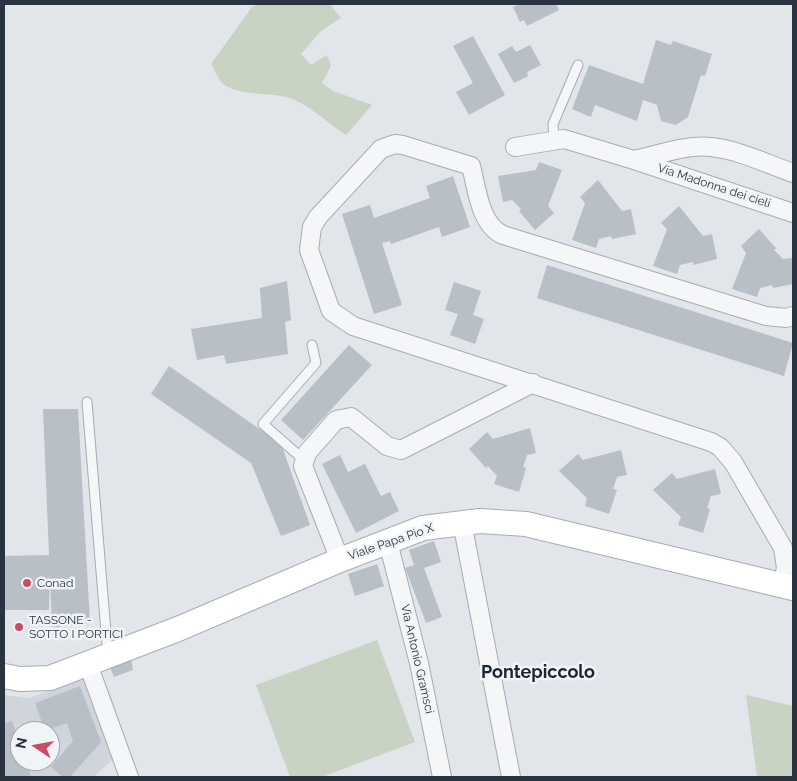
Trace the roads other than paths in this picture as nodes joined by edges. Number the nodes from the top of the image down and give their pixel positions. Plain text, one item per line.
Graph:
1 (578, 65) dead end
2 (554, 140) junction
3 (515, 147) dead end
4 (634, 160) junction
5 (793, 173) edge
6 (793, 213) edge
7 (793, 316) edge
8 (312, 345) dead end
9 (533, 383) junction
10 (87, 402) dead end
11 (304, 460) junction
12 (462, 522) junction
13 (388, 542) junction
14 (340, 560) junction
15 (788, 586) edge
16 (98, 660) junction
17 (4, 676) edge
18 (129, 777) edge
19 (442, 777) edge
20 (511, 777) edge

1 - 2 lane
2 - 3 street, Via Madonna dei cieli
2 - 4 street, Via Madonna dei cieli
4 - 5 street, Via Madonna dei cieli
4 - 6 street, Via Madonna dei cieli
7 - 9 street
8 - 11 lane
9 - 11 street
9 - 15 street
10 - 16 lane
11 - 14 street
12 - 13 street, Viale Papa Pio X
12 - 15 street, Viale Papa Pio X
12 - 20 street
13 - 14 street, Viale Papa Pio X
13 - 19 street, Via Antonio Gramsci
14 - 16 street, Viale Papa Pio X
16 - 17 street, Viale Papa Pio X
16 - 18 street

